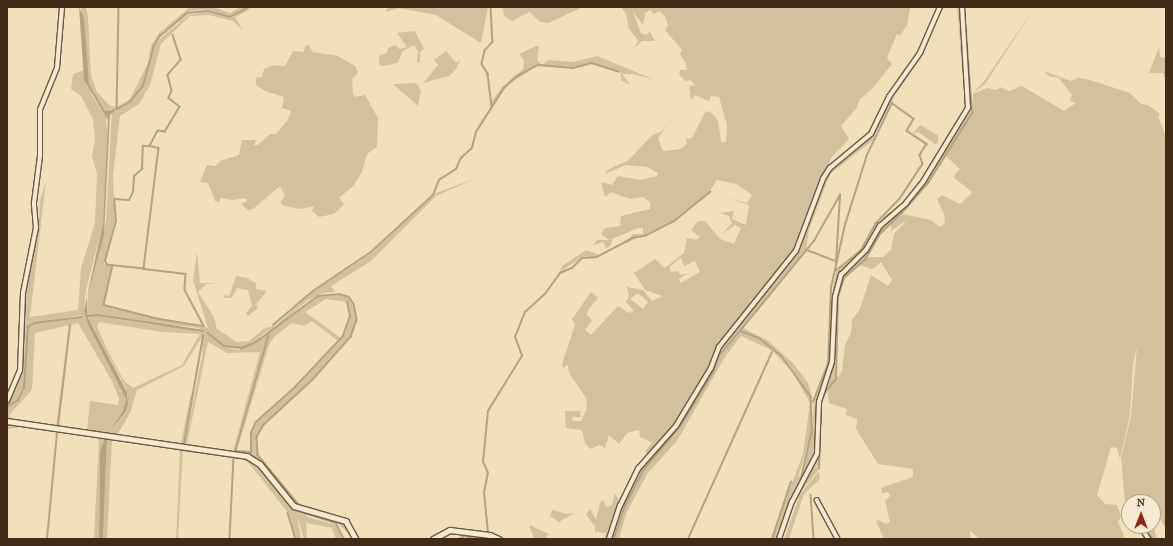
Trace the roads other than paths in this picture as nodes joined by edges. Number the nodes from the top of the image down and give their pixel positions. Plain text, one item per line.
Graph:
1 (62, 7) edge
2 (940, 7) edge
3 (962, 7) edge
4 (7, 401) edge
5 (7, 421) edge
6 (817, 500) dead end
7 (356, 539) edge
8 (433, 539) edge
9 (499, 539) edge
10 (609, 539) edge
11 (778, 539) edge
12 (838, 539) edge

1 - 4 street
2 - 10 street
3 - 11 street
5 - 7 street
6 - 12 street
8 - 9 street

